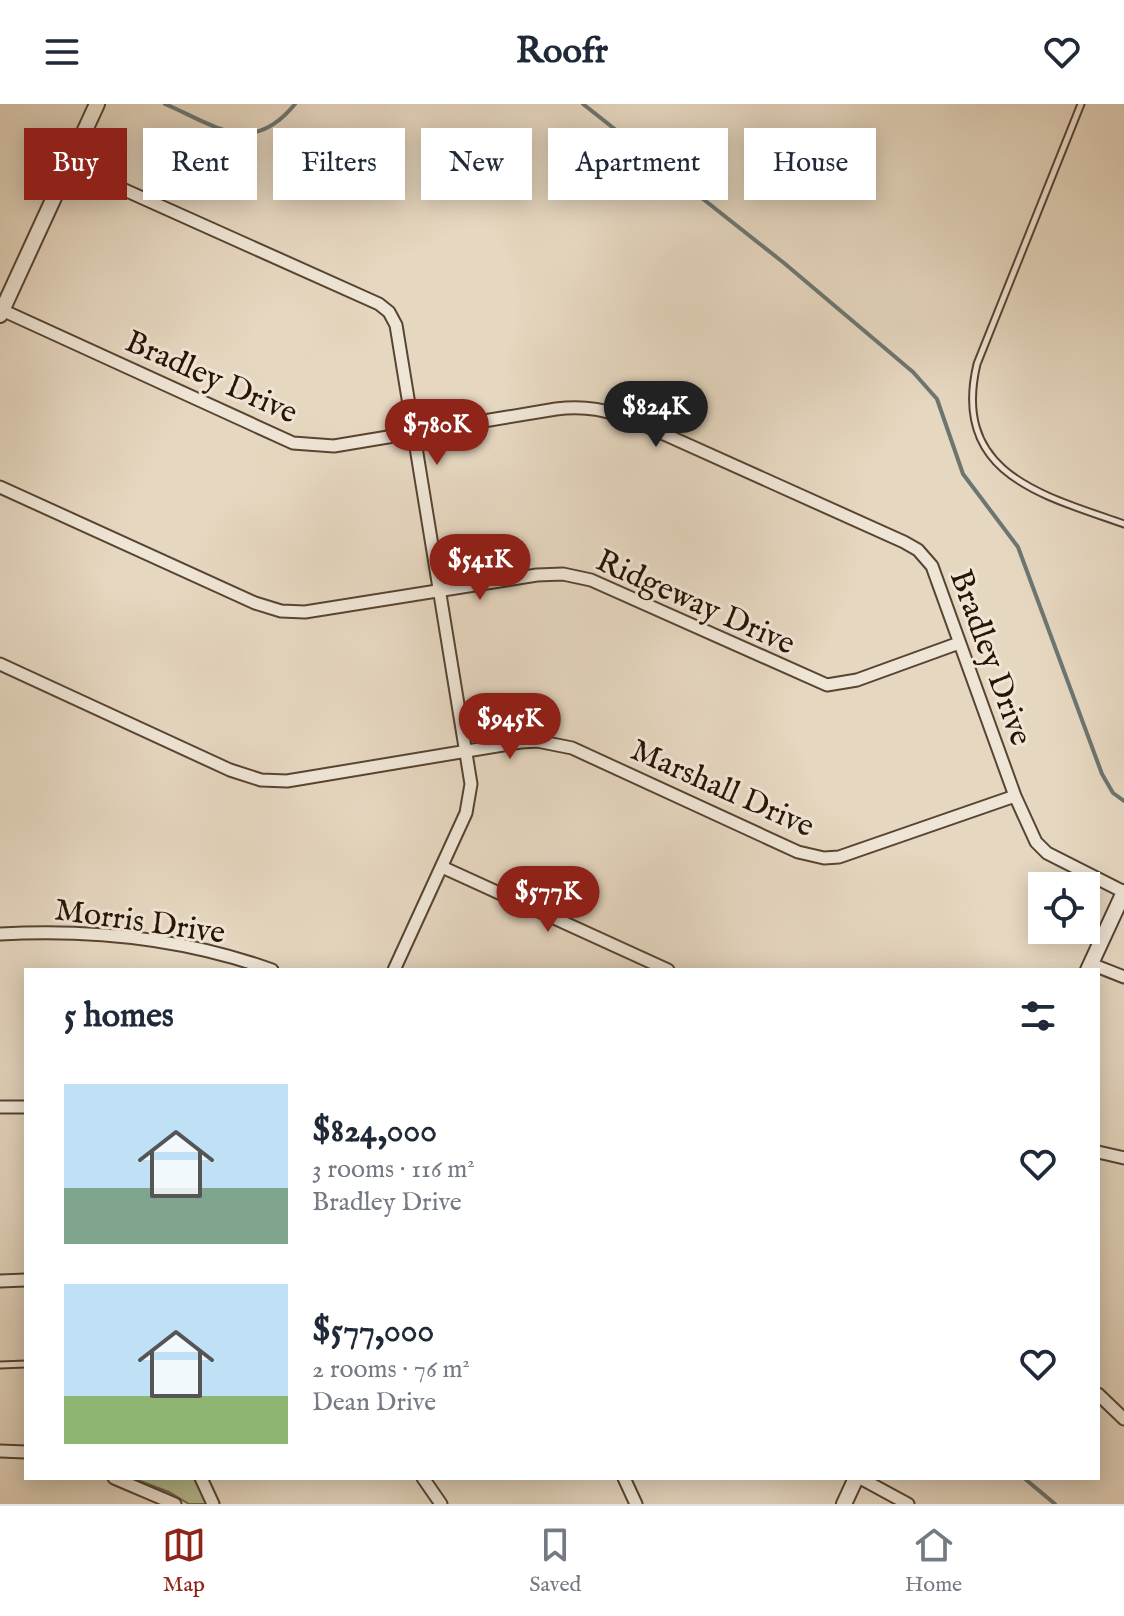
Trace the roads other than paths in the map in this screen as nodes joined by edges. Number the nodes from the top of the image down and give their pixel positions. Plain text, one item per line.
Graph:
1 (97, 104) edge
2 (1081, 104) edge
3 (86, 128) edge
4 (127, 191) edge
5 (53, 200) edge
6 (1, 312) edge
7 (414, 433) junction
8 (0, 487) edge
9 (1124, 524) edge
10 (439, 591) junction
11 (959, 643) junction
12 (0, 664) edge
13 (465, 751) junction
14 (1015, 796) junction
15 (442, 867) junction
16 (1124, 892) edge
17 (0, 934) edge
18 (1089, 967) edge
19 (265, 968) edge
20 (395, 968) edge
21 (664, 968) edge
22 (1100, 970) edge
23 (1124, 977) edge
24 (0, 1107) edge
25 (24, 1107) edge
26 (1100, 1152) edge
27 (1124, 1158) edge
28 (24, 1280) edge
29 (0, 1281) edge
30 (24, 1364) edge
31 (0, 1365) edge
32 (1100, 1396) edge
33 (1124, 1419) edge
34 (0, 1451) edge
35 (24, 1452) edge
36 (119, 1480) edge
37 (202, 1480) edge
38 (424, 1480) edge
39 (625, 1480) edge
40 (857, 1480) edge
41 (862, 1480) edge
42 (175, 1504) edge
43 (213, 1504) edge
44 (441, 1504) edge
45 (636, 1504) edge
46 (844, 1504) edge
47 (908, 1504) edge

1 - 3 street
2 - 9 lane
4 - 7 street
5 - 6 street
6 - 7 street, Bradley Drive
7 - 10 street
7 - 11 street, Bradley Drive
8 - 10 street, Ridgeway Drive
10 - 11 street, Ridgeway Drive
10 - 13 street
11 - 14 street, Bradley Drive
12 - 13 street, Marshall Drive
13 - 14 street, Marshall Drive
13 - 15 street
14 - 16 street, Bradley Drive
15 - 20 street
15 - 21 street
16 - 18 street
17 - 19 street, Morris Drive
22 - 23 street
24 - 25 street
26 - 27 street
28 - 29 street
30 - 31 lane
32 - 33 street
34 - 35 street
36 - 42 street
37 - 43 street
38 - 44 street
39 - 45 street
40 - 46 street
41 - 47 street

